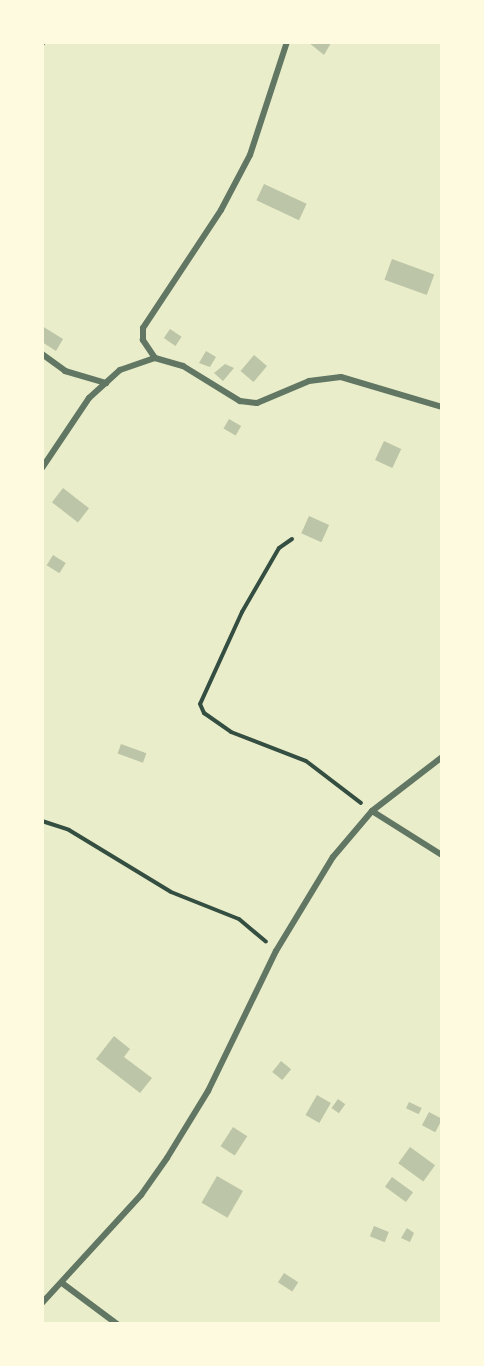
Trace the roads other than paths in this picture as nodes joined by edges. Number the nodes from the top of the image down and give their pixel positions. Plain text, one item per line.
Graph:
1 (287, 42) edge
2 (42, 354) edge
3 (155, 358) junction
4 (106, 383) junction
5 (442, 407) edge
6 (42, 468) edge
7 (442, 757) edge
8 (372, 811) junction
9 (442, 855) edge
10 (62, 1283) junction
11 (42, 1303) edge
12 (117, 1324) edge

1 - 3 street
2 - 4 street
3 - 4 street
3 - 5 street
4 - 6 street
7 - 8 street
8 - 9 street
8 - 10 street
10 - 11 street
10 - 12 street

